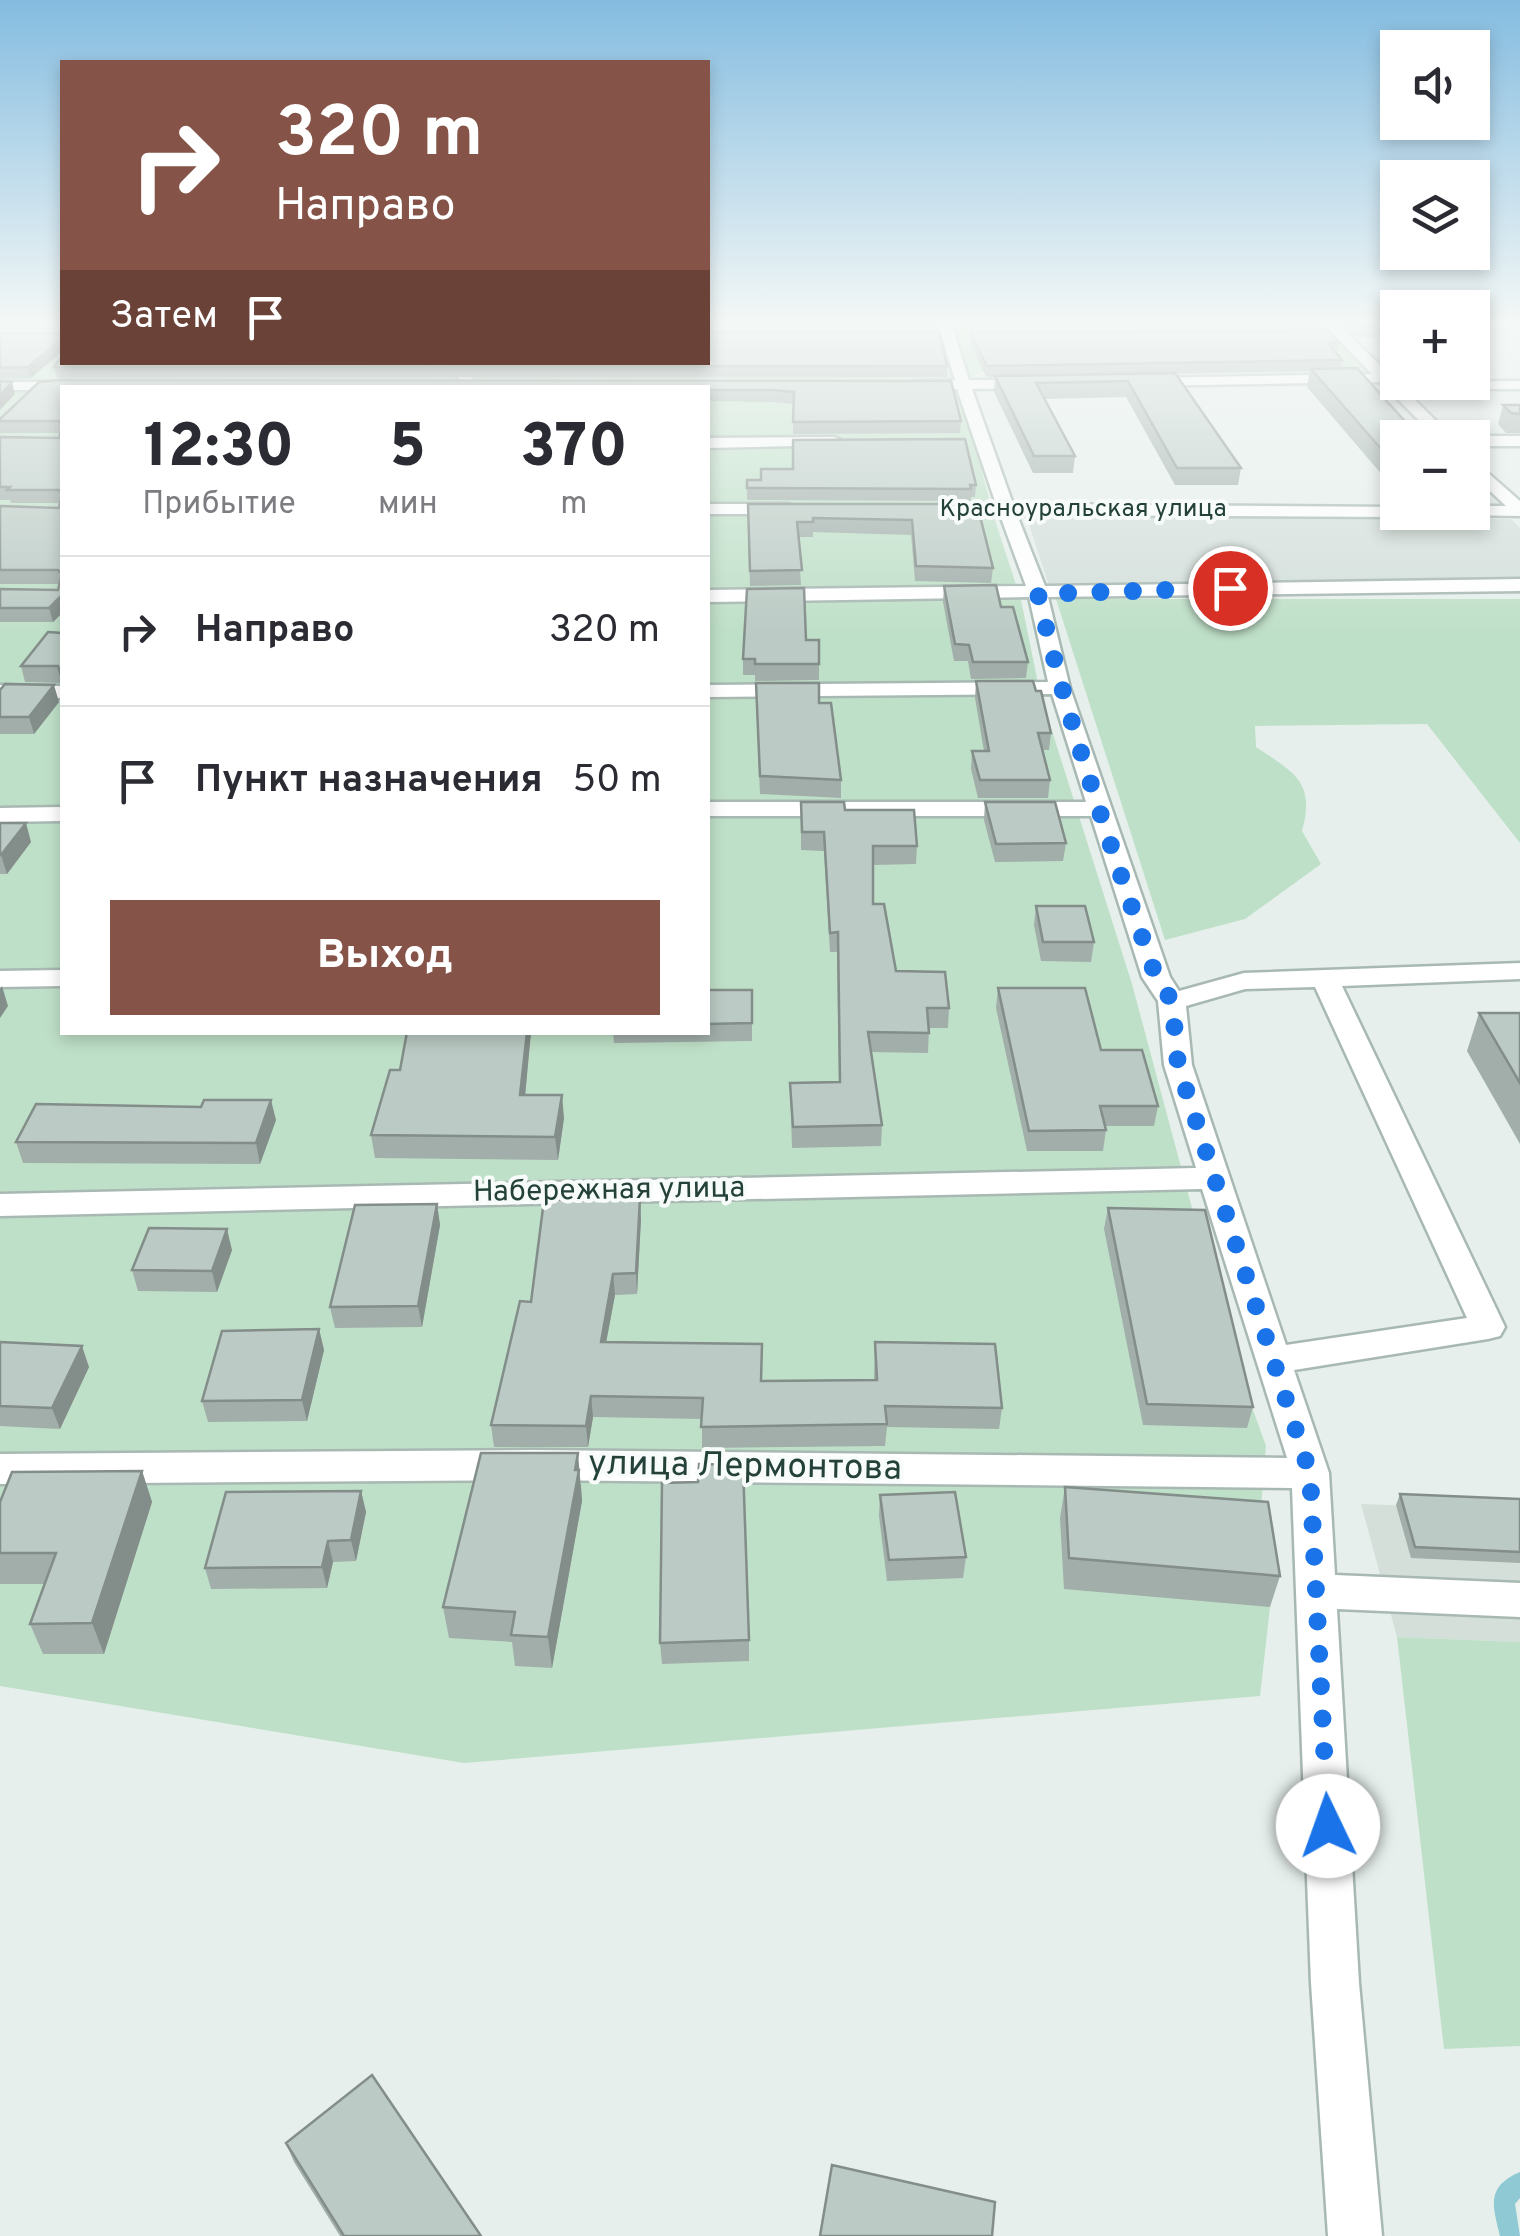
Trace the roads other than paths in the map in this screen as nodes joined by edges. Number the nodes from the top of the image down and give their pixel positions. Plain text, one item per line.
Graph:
1 (969, 424) edge
2 (1490, 441) edge
3 (1520, 441) edge
4 (844, 442) edge
5 (710, 443) edge
6 (1490, 481) edge
7 (710, 508) edge
8 (807, 509) edge
9 (927, 509) edge
10 (1006, 509) junction
11 (1520, 510) edge
12 (1490, 511) edge
13 (1380, 512) edge
14 (1520, 585) edge
15 (1038, 594) junction
16 (710, 596) edge
17 (1060, 688) junction
18 (0, 691) edge
19 (60, 692) edge
20 (710, 692) edge
21 (710, 808) edge
22 (1098, 809) junction
23 (60, 814) edge
24 (0, 815) edge
25 (1520, 970) edge
26 (1324, 977) junction
27 (60, 978) edge
28 (0, 979) edge
29 (1172, 1001) junction
30 (1217, 1178) junction
31 (0, 1205) edge
32 (1274, 1360) junction
33 (0, 1468) edge
34 (1310, 1474) junction
35 (1316, 1590) junction
36 (1520, 1600) edge
37 (1355, 2236) edge

1 - 10 street
2 - 3 street
4 - 5 street
6 - 11 street
7 - 8 street
9 - 10 street, Красноуральская улица
10 - 13 street, Красноуральская улица
10 - 15 street
11 - 12 street
14 - 15 street
15 - 16 street
15 - 17 street
17 - 20 street
17 - 22 street
18 - 19 street
21 - 22 street
22 - 29 street
23 - 24 street
25 - 26 street
26 - 29 street
26 - 32 street
27 - 28 street
29 - 30 street
30 - 31 street, Набережная улица
30 - 32 street
32 - 34 street
33 - 34 street, улица Лермонтова
34 - 35 street
35 - 36 street
35 - 37 street

